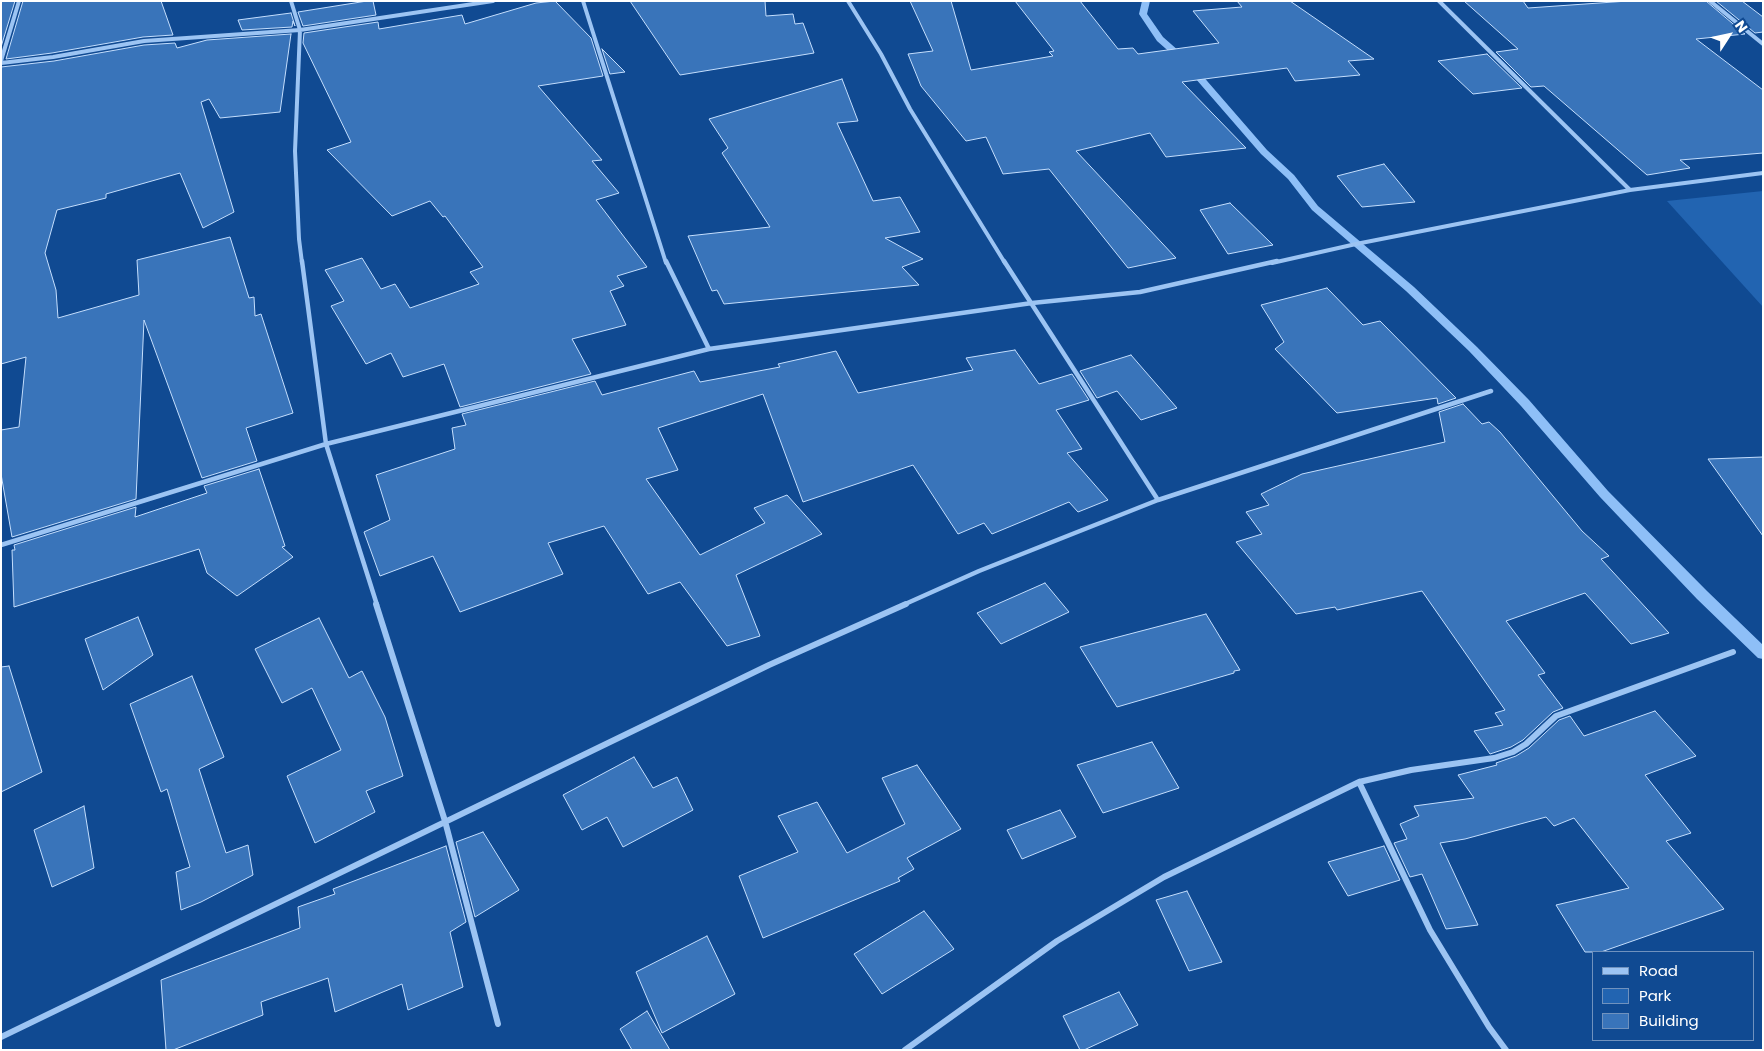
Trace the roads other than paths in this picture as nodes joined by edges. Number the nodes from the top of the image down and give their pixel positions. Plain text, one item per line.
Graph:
1 (19, 1) edge
2 (291, 1) edge
3 (493, 1) edge
4 (583, 1) edge
5 (848, 1) edge
6 (1440, 1) edge
7 (1710, 1) edge
8 (300, 30) junction
9 (1763, 44) edge
10 (1, 62) edge
11 (1763, 173) edge
12 (1630, 190) junction
13 (1032, 303) junction
14 (710, 349) junction
15 (1491, 391) dead end
16 (326, 444) junction
17 (1158, 500) junction
18 (1, 545) edge
19 (1733, 652) dead end
20 (1359, 782) junction
21 (446, 821) junction
22 (498, 1024) dead end
23 (1, 1037) edge
24 (905, 1050) edge
25 (1506, 1050) edge

1 - 10 street
2 - 8 street
3 - 8 street
4 - 14 street
5 - 13 street
6 - 12 street
7 - 9 street
8 - 10 street
8 - 16 street
11 - 12 street
12 - 13 street
13 - 14 street
13 - 17 street
14 - 16 street
15 - 17 street
16 - 18 street
16 - 21 street
17 - 21 street
19 - 20 street
20 - 24 street
20 - 25 street
21 - 22 street
21 - 23 street

